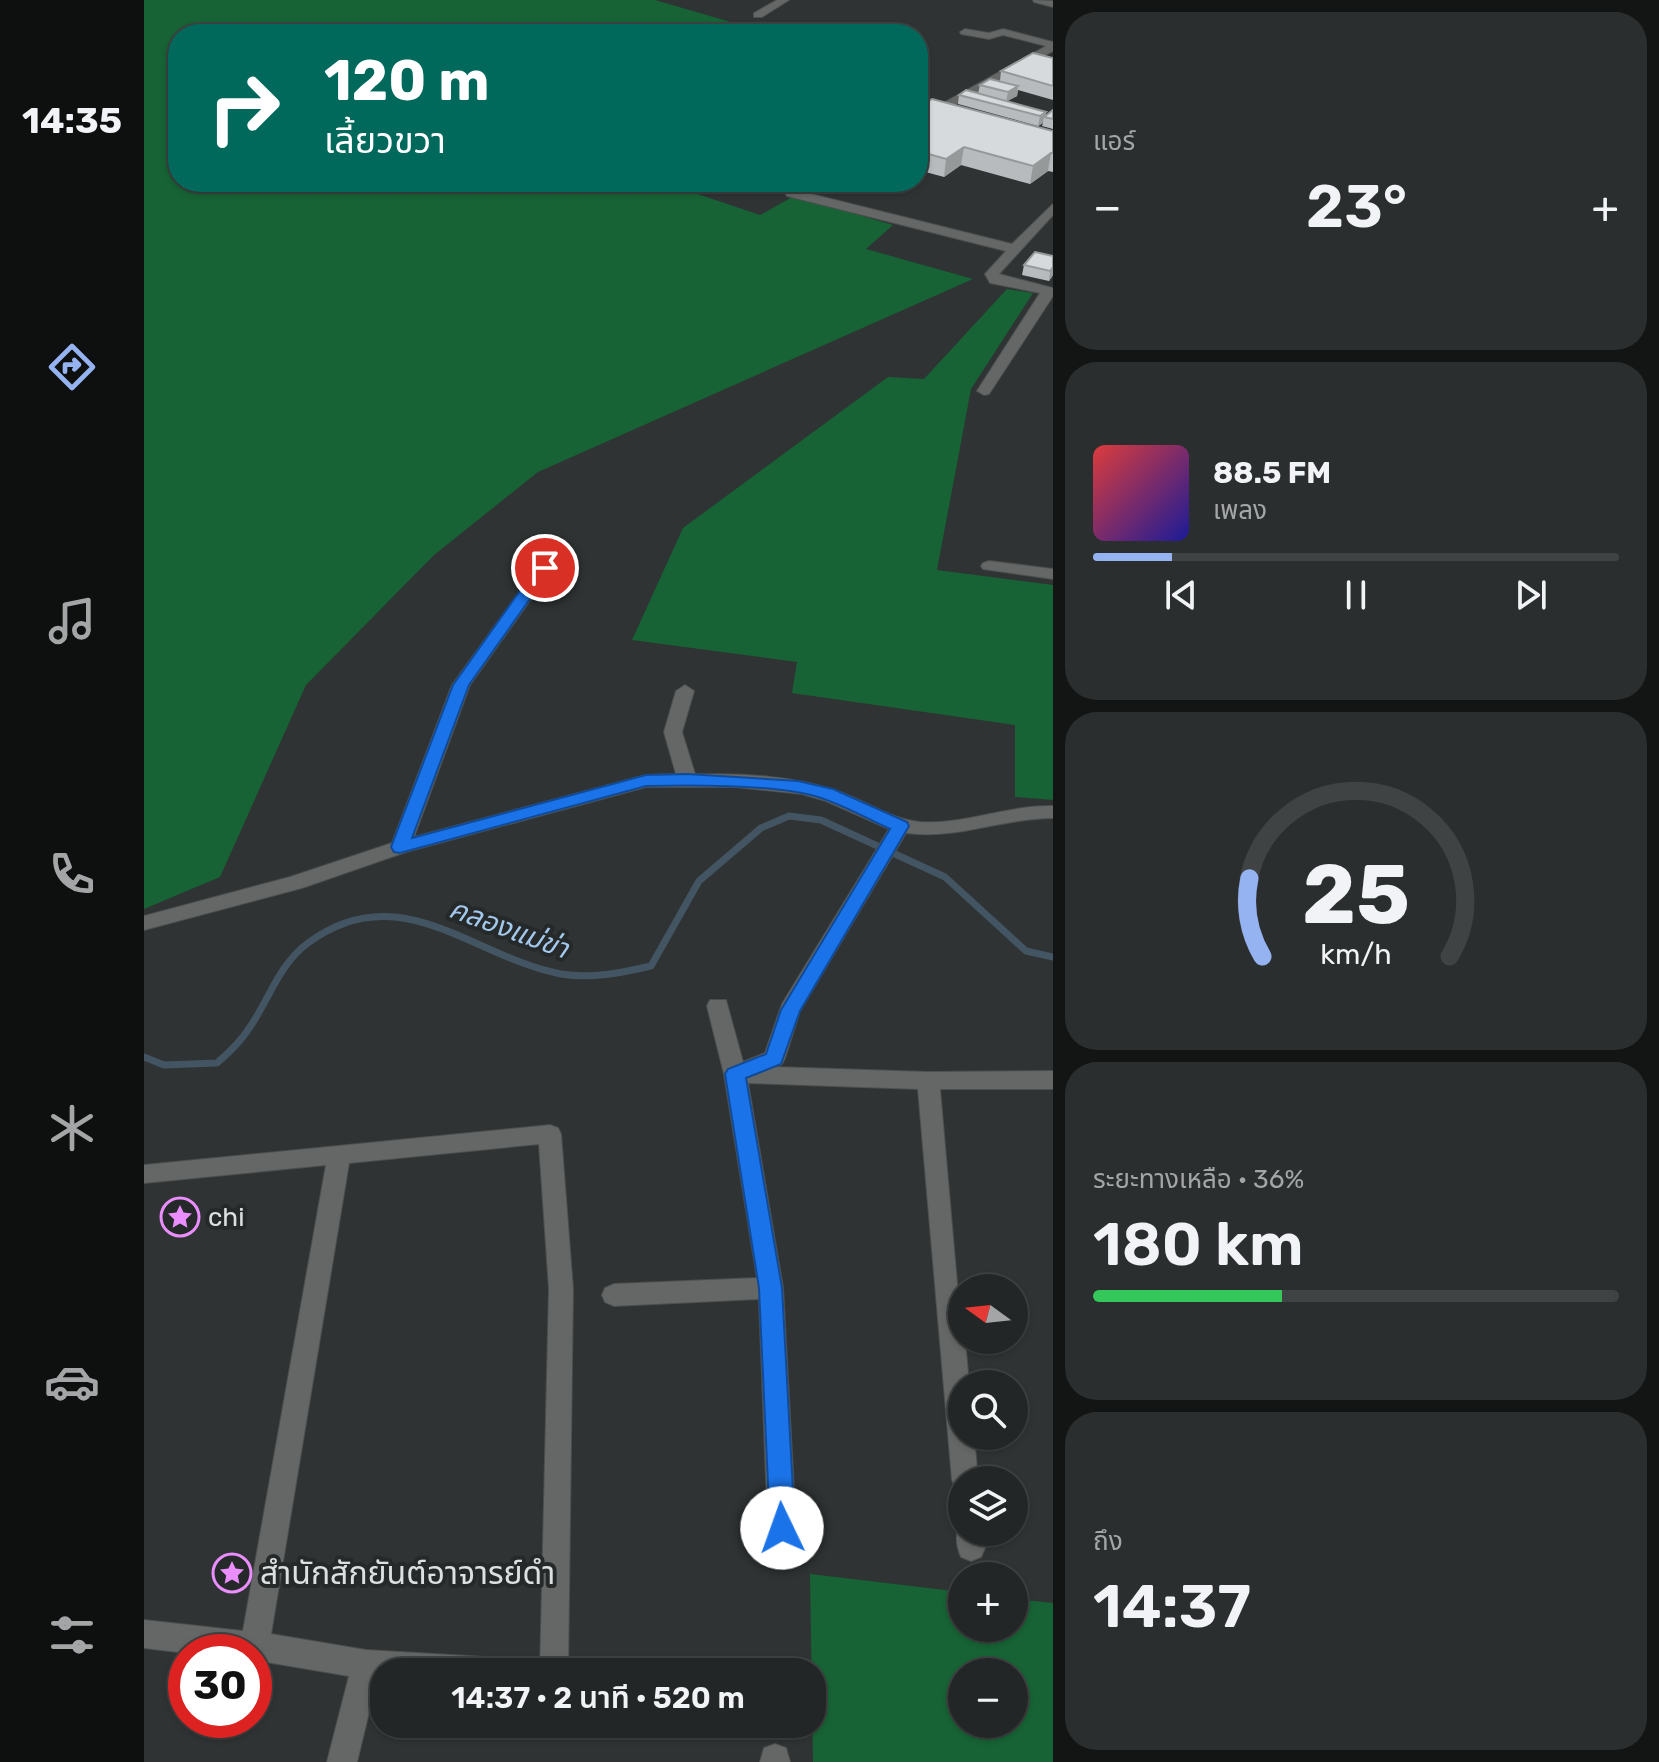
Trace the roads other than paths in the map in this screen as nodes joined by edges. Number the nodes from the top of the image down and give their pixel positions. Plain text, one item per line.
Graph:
1 (784, 0) edge
2 (1038, 0) edge
3 (1052, 3) edge
4 (758, 15) dead end
5 (965, 32) dead end
6 (1053, 46) edge
7 (1032, 58) junction
8 (1053, 64) edge
9 (946, 107) junction
10 (961, 111) edge
11 (928, 117) edge
12 (793, 192) edge
13 (1053, 208) edge
14 (1015, 249) junction
15 (1050, 291) edge
16 (984, 391) dead end
17 (989, 566) dead end
18 (545, 568) dead end
19 (1053, 574) edge
20 (685, 691) dead end
21 (687, 779) junction
22 (1053, 812) edge
23 (897, 832) junction
24 (400, 847) junction
25 (144, 923) edge
26 (718, 1006) dead end
27 (735, 1074) junction
28 (1053, 1080) edge
29 (928, 1081) junction
30 (339, 1156) junction
31 (144, 1174) edge
32 (771, 1288) junction
33 (614, 1295) dead end
34 (964, 1466) edge
35 (782, 1528) dead end
36 (144, 1634) edge
37 (257, 1634) edge
38 (168, 1637) edge
39 (272, 1649) edge
40 (554, 1658) edge
41 (366, 1664) junction
42 (370, 1664) edge
43 (342, 1762) edge

1 - 4 street
2 - 3 street
5 - 6 street
6 - 7 street
7 - 8 street
7 - 9 street
9 - 10 street
9 - 11 street
12 - 14 street
13 - 14 street
14 - 15 street
15 - 16 street
17 - 19 street
18 - 24 street
20 - 21 street
21 - 23 street
21 - 24 street
22 - 23 street
23 - 27 street
24 - 25 street
26 - 27 street
27 - 29 street
27 - 32 street
28 - 29 street
29 - 34 street
30 - 31 street
30 - 37 street
30 - 40 street
32 - 33 street
32 - 35 street
36 - 38 street
39 - 41 street
41 - 42 street
41 - 43 street

